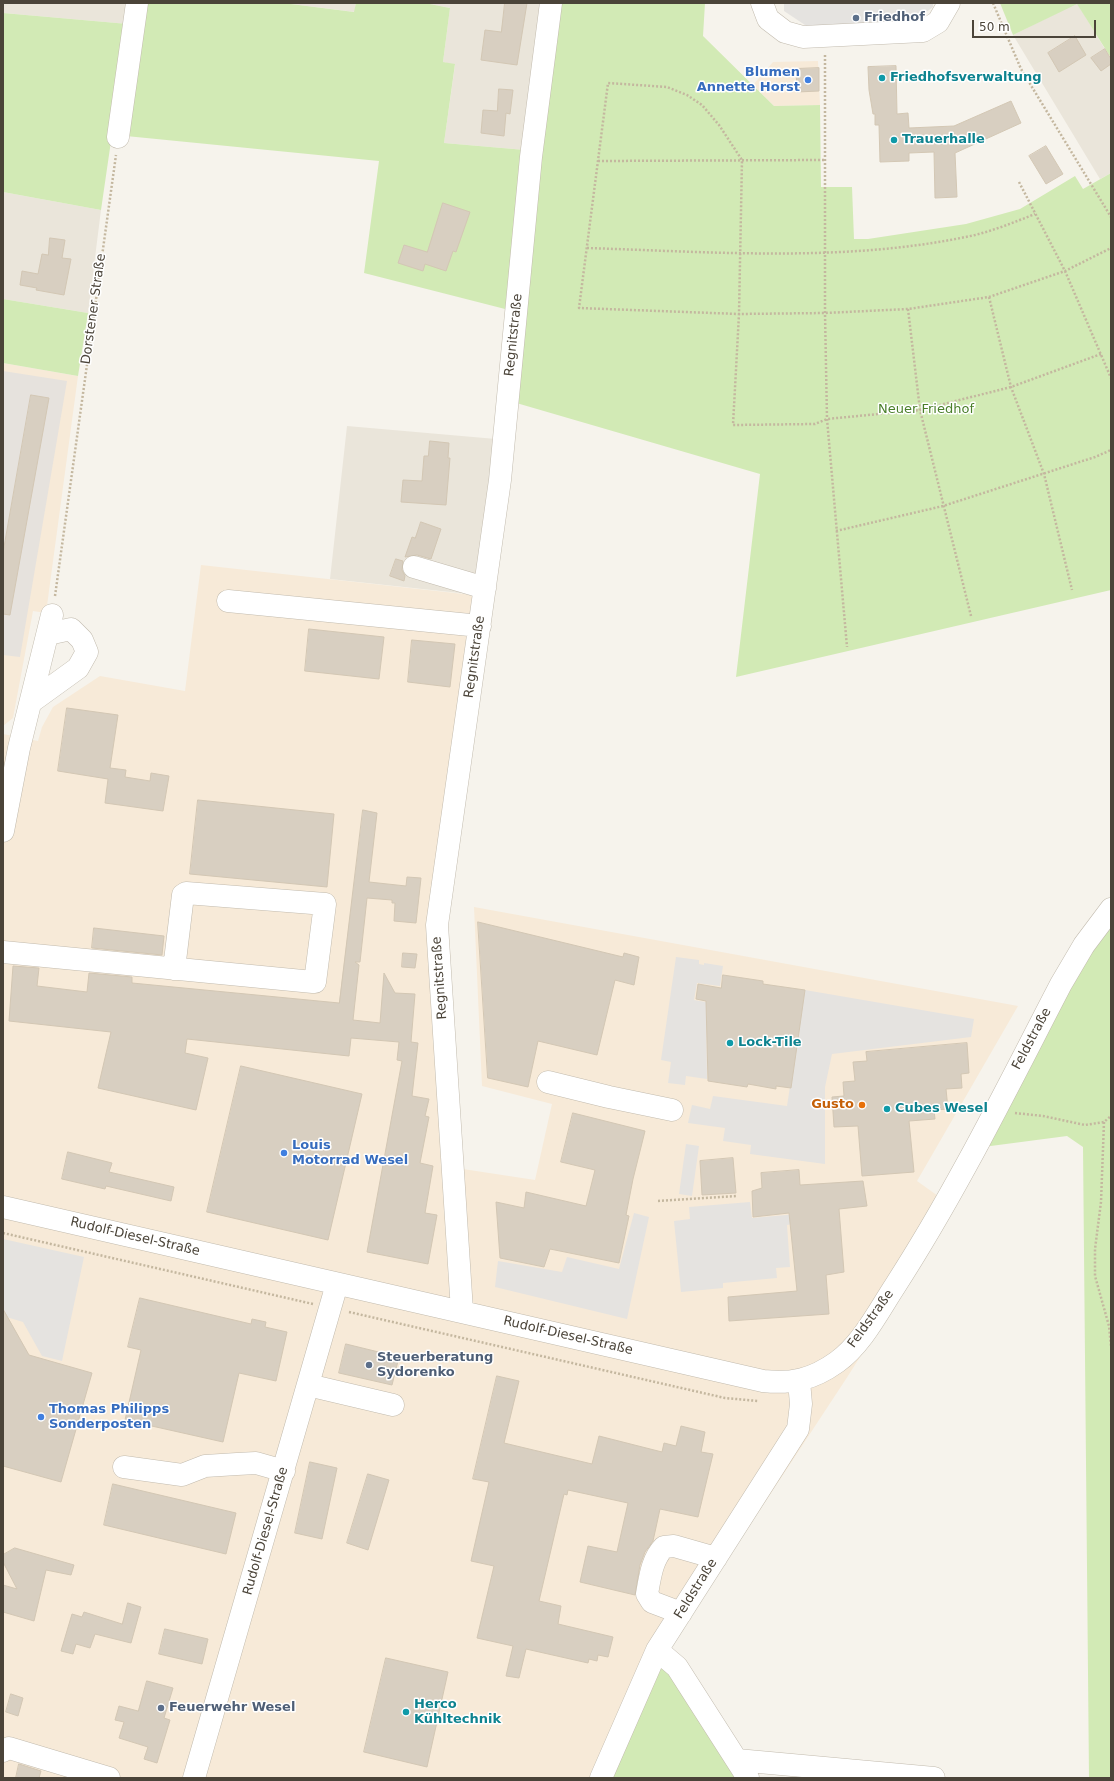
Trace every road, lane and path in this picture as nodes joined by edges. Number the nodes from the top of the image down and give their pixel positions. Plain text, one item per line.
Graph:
1 (137, 3) edge
2 (551, 3) edge
3 (762, 3) edge
4 (949, 3) edge
5 (993, 3) edge
6 (825, 37) junction
7 (118, 137) joint
8 (742, 160) junction
9 (825, 160) junction
10 (598, 161) junction
11 (1018, 182) dead end
12 (1035, 214) junction
13 (1111, 218) edge
14 (587, 248) junction
15 (1111, 248) edge
16 (741, 253) junction
17 (825, 253) junction
18 (1065, 271) junction
19 (988, 297) junction
20 (908, 309) junction
21 (739, 314) junction
22 (825, 314) junction
23 (1101, 354) junction
24 (1111, 378) edge
25 (1011, 387) junction
26 (920, 410) junction
27 (827, 419) junction
28 (1111, 450) edge
29 (1044, 474) junction
30 (943, 506) junction
31 (836, 531) junction
32 (414, 568) dead end
33 (485, 588) junction
34 (1072, 590) dead end
35 (228, 601) dead end
36 (971, 616) dead end
37 (50, 624) junction
38 (480, 626) junction
39 (847, 647) dead end
40 (31, 702) junction
41 (11, 746) edge
42 (3, 831) edge
43 (1111, 908) edge
44 (3, 952) edge
45 (174, 969) junction
46 (548, 1082) dead end
47 (672, 1110) dead end
48 (995, 1111) junction
49 (1111, 1116) edge
50 (1104, 1122) junction
51 (736, 1196) dead end
52 (658, 1201) dead end
53 (3, 1207) edge
54 (3, 1233) edge
55 (337, 1284) junction
56 (331, 1308) junction
57 (462, 1311) junction
58 (1111, 1346) edge
59 (799, 1381) junction
60 (308, 1386) junction
61 (762, 1401) dead end
62 (393, 1405) dead end
63 (124, 1467) dead end
64 (284, 1471) junction
65 (716, 1558) junction
66 (681, 1613) junction
67 (657, 1650) junction
68 (3, 1751) edge
69 (742, 1769) edge
70 (51, 1770) edge
71 (109, 1778) edge
72 (194, 1778) edge
73 (601, 1778) edge
74 (934, 1778) edge

1 - 7 street
2 - 33 street, Regnitstraße
3 - 6 street
4 - 6 street
5 - 13 path
6 - 9 path
7 - 37 path, Dorstener Straße
8 - 9 path
8 - 10 path
8 - 10 path
8 - 16 path
9 - 17 path
10 - 14 path
11 - 12 path
12 - 17 path
12 - 18 path
14 - 16 path
14 - 21 path
15 - 18 path
16 - 17 path
16 - 21 path
17 - 22 path
18 - 19 path
18 - 23 path
19 - 20 path
19 - 25 path
20 - 22 path
20 - 26 path
21 - 22 path
21 - 27 path
22 - 27 path
23 - 24 path
23 - 25 path
25 - 26 path
25 - 29 path
26 - 27 path
26 - 30 path
27 - 31 path
28 - 29 path
29 - 30 path
29 - 34 path
30 - 31 path
30 - 36 path
31 - 39 path
32 - 33 street
33 - 38 street, Regnitstraße
35 - 38 street
37 - 40 street
37 - 40 street
38 - 57 street, Regnitstraße
40 - 41 street
41 - 42 street
43 - 48 street, Feldstraße
44 - 45 street
45 - 45 street
46 - 47 street
48 - 50 path
48 - 59 street, Feldstraße
49 - 50 path
50 - 58 path
51 - 52 path
53 - 55 street, Rudolf-Diesel-Straße
54 - 56 path
55 - 56 street, Rudolf-Diesel-Straße
55 - 57 street, Rudolf-Diesel-Straße
56 - 60 street, Rudolf-Diesel-Straße
56 - 61 path
57 - 59 street, Rudolf-Diesel-Straße
59 - 65 street, Feldstraße
60 - 62 street
60 - 64 street, Rudolf-Diesel-Straße
63 - 64 street
64 - 72 street, Rudolf-Diesel-Straße
65 - 66 street, Feldstraße
65 - 66 street
66 - 67 street, Feldstraße
67 - 69 street
67 - 73 street, Feldstraße
68 - 70 street
69 - 74 street
70 - 71 street

